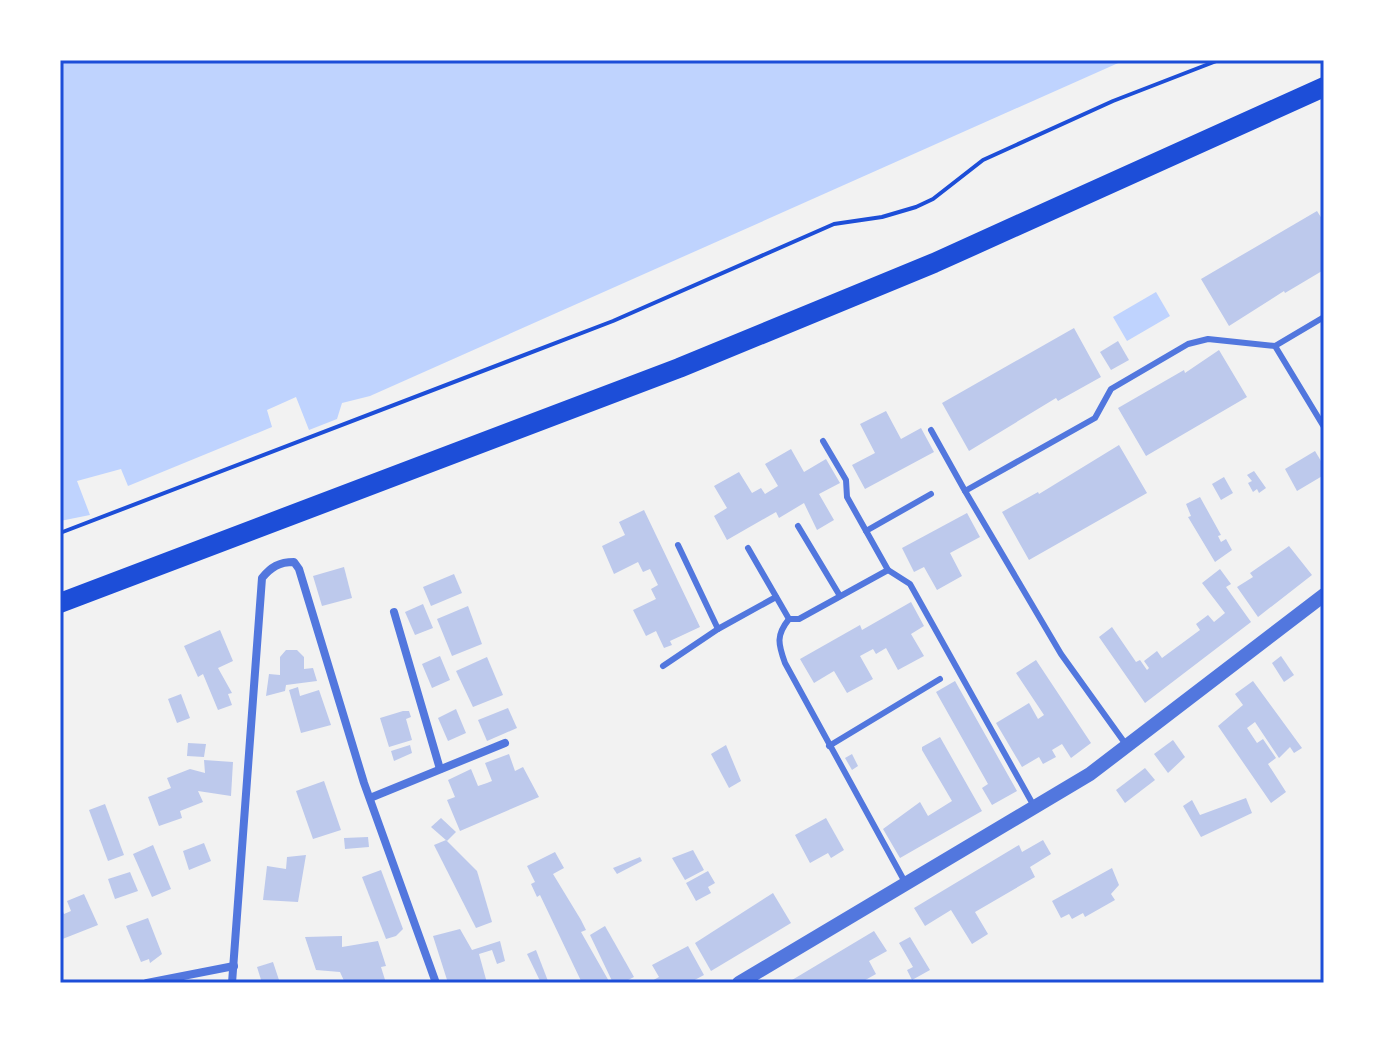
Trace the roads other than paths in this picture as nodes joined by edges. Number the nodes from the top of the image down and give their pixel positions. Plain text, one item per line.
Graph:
1 (1324, 87) edge
2 (1324, 317) edge
3 (1275, 346) junction
4 (1324, 427) edge
5 (931, 430) dead end
6 (823, 441) dead end
7 (965, 491) junction
8 (931, 494) dead end
9 (798, 526) dead end
10 (866, 531) junction
11 (678, 545) dead end
12 (748, 548) dead end
13 (888, 570) junction
14 (1324, 595) edge
15 (840, 596) junction
16 (776, 597) junction
17 (60, 603) edge
18 (394, 612) dead end
19 (789, 619) junction
20 (718, 629) junction
21 (663, 666) dead end
22 (940, 679) dead end
23 (505, 743) dead end
24 (829, 746) junction
25 (1127, 746) junction
26 (440, 769) junction
27 (370, 798) junction
28 (1035, 808) junction
29 (906, 885) junction
30 (234, 966) junction
31 (147, 983) edge
32 (232, 983) edge
33 (436, 983) edge
34 (739, 983) edge

1 - 17 main road
2 - 3 lane
3 - 4 lane
3 - 7 lane
5 - 7 lane
6 - 10 lane
7 - 25 lane
8 - 10 lane
9 - 15 lane
10 - 13 lane
11 - 20 lane
12 - 16 lane
13 - 15 lane
13 - 28 lane
14 - 25 street
15 - 19 lane
16 - 19 lane
16 - 20 lane
18 - 26 street
19 - 24 lane
20 - 21 lane
22 - 24 lane
23 - 26 street
24 - 29 lane
25 - 28 street
26 - 27 street
27 - 30 street
27 - 33 street
28 - 29 street
29 - 34 street
30 - 31 street
30 - 32 street

